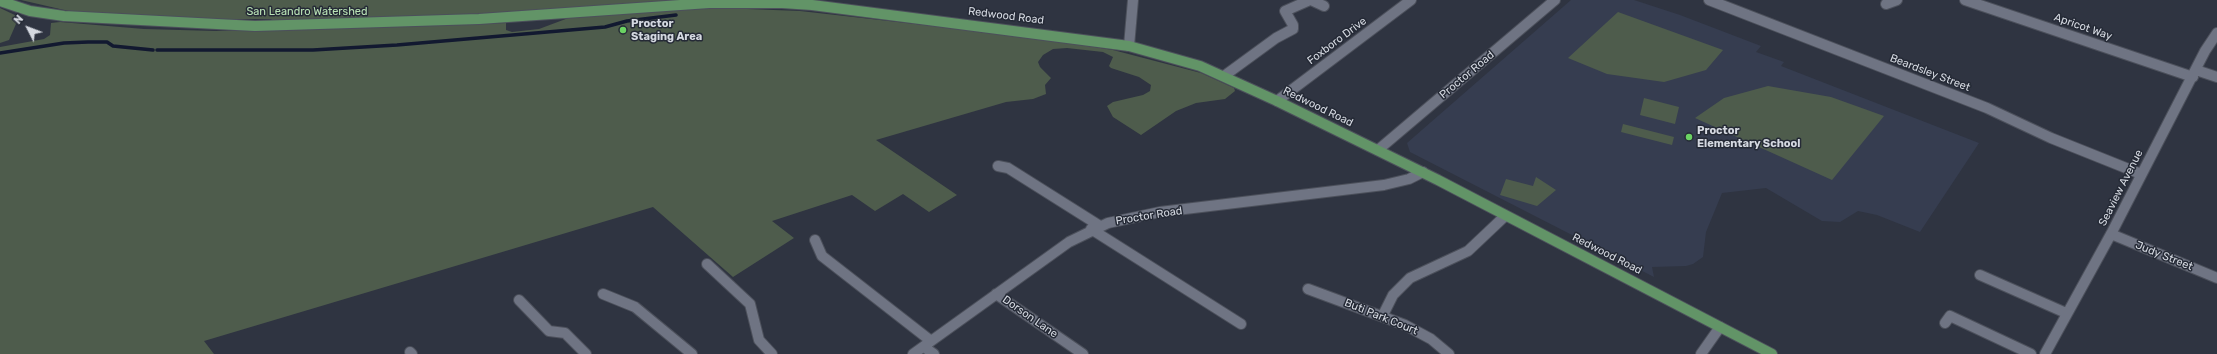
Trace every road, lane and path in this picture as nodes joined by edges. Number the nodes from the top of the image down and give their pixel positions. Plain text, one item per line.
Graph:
1 (1133, 0) edge
2 (1311, 0) edge
3 (1411, 0) edge
4 (1555, 0) edge
5 (1709, 0) edge
6 (1897, 0) edge
7 (1965, 0) edge
8 (0, 1) edge
9 (1886, 4) dead end
10 (1324, 6) dead end
11 (2217, 34) edge
12 (1129, 46) junction
13 (2195, 73) junction
14 (1224, 76) junction
15 (2217, 76) edge
16 (1277, 101) junction
17 (1378, 150) junction
18 (998, 166) dead end
19 (1423, 172) junction
20 (2142, 174) junction
21 (1505, 216) junction
22 (1096, 228) junction
23 (2111, 234) junction
24 (815, 240) dead end
25 (707, 264) dead end
26 (1980, 275) dead end
27 (2217, 278) edge
28 (1308, 289) dead end
29 (603, 294) dead end
30 (996, 294) junction
31 (519, 300) dead end
32 (2066, 313) junction
33 (1383, 315) junction
34 (1945, 323) dead end
35 (1241, 324) dead end
36 (1720, 327) junction
37 (927, 344) junction
38 (586, 354) edge
39 (692, 354) edge
40 (772, 354) edge
41 (913, 354) edge
42 (934, 354) edge
43 (1083, 354) edge
44 (1450, 354) edge
45 (1701, 354) edge
46 (1772, 354) edge
47 (2031, 354) edge
48 (2045, 354) edge

1 - 12 street
2 - 10 street
2 - 14 street
3 - 16 street, Foxboro Drive
4 - 17 street, Proctor Road
5 - 20 street, Beardsley Street
6 - 9 street
7 - 13 street, Apricot Way
8 - 12 main road, Redwood Road
11 - 13 street, Seaview Avenue
12 - 14 main road, Redwood Road
13 - 15 street, Apricot Way
13 - 20 street, Seaview Avenue
14 - 16 main road, Redwood Road
16 - 17 main road, Redwood Road
17 - 19 main road, Redwood Road
18 - 22 street
19 - 21 main road, Redwood Road
19 - 22 street, Proctor Road
20 - 23 street, Seaview Avenue
21 - 33 street
21 - 36 main road, Redwood Road
22 - 30 street, Proctor Road
22 - 35 street
23 - 27 street, Judy Street
23 - 32 street, Seaview Avenue
24 - 37 street
25 - 40 street
26 - 32 street
28 - 33 street, Buti Park Court
29 - 39 street
30 - 37 street, Proctor Road
30 - 43 street, Dorson Lane
31 - 38 street
32 - 48 street, Seaview Avenue
33 - 44 street, Buti Park Court
34 - 47 street
36 - 45 street
36 - 46 main road, Redwood Road
37 - 41 street, Proctor Road
37 - 42 street

